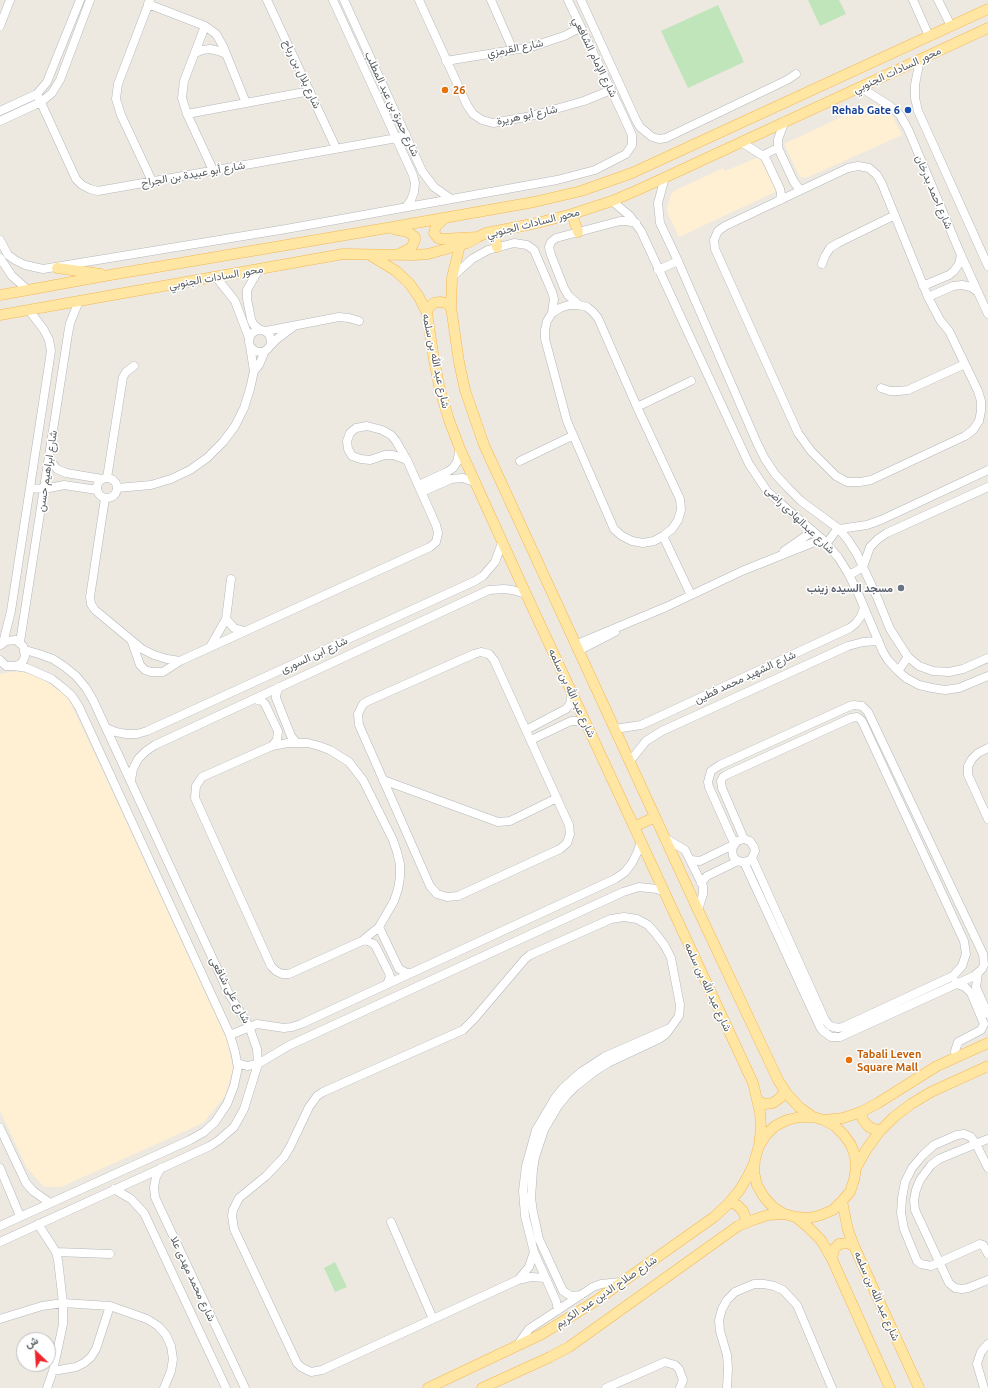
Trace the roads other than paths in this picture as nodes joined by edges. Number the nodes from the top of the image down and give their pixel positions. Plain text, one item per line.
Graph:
1 (10, 0) edge
2 (80, 0) edge
3 (90, 0) edge
4 (267, 0) edge
5 (333, 0) edge
6 (344, 0) edge
7 (419, 0) edge
8 (491, 0) edge
9 (568, 0) edge
10 (581, 0) edge
11 (913, 0) edge
12 (919, 0) edge
13 (938, 0) edge
14 (943, 0) edge
15 (149, 2) edge
16 (988, 9) edge
17 (952, 25) junction
18 (0, 26) edge
19 (206, 26) junction
20 (580, 28) junction
21 (988, 28) edge
22 (932, 35) junction
23 (513, 50) junction
24 (195, 54) junction
25 (226, 54) junction
26 (920, 59) junction
27 (446, 61) junction
28 (796, 74) dead end
29 (860, 87) junction
30 (611, 90) junction
31 (310, 91) junction
32 (37, 94) junction
33 (41, 102) junction
34 (246, 103) junction
35 (631, 110) junction
36 (0, 111) edge
37 (622, 113) junction
38 (187, 114) junction
39 (0, 121) edge
40 (785, 121) junction
41 (406, 134) junction
42 (397, 138) junction
43 (741, 142) junction
44 (336, 148) junction
45 (778, 148) junction
46 (763, 155) junction
47 (213, 170) junction
48 (665, 177) junction
49 (152, 181) junction
50 (794, 182) junction
51 (780, 189) junction
52 (800, 190) junction
53 (451, 199) junction
54 (780, 200) junction
55 (612, 201) junction
56 (406, 207) junction
57 (572, 214) junction
58 (895, 215) junction
59 (445, 218) junction
60 (636, 223) junction
61 (387, 228) junction
62 (494, 232) junction
63 (578, 232) junction
64 (478, 237) junction
65 (0, 240) edge
66 (460, 245) junction
67 (497, 247) junction
68 (550, 251) junction
69 (369, 254) junction
70 (398, 254) junction
71 (537, 255) junction
72 (961, 255) junction
73 (0, 258) edge
74 (678, 261) junction
75 (822, 264) dead end
76 (988, 266) edge
77 (0, 267) edge
78 (57, 268) junction
79 (259, 269) junction
80 (658, 270) junction
81 (110, 275) junction
82 (12, 276) junction
83 (216, 277) junction
84 (452, 278) junction
85 (923, 286) junction
86 (28, 290) junction
87 (978, 292) junction
88 (0, 295) edge
89 (928, 297) junction
90 (79, 301) junction
91 (579, 305) junction
92 (451, 307) junction
93 (29, 310) junction
94 (427, 313) junction
95 (552, 314) junction
96 (988, 314) edge
97 (0, 315) edge
98 (359, 321) dead end
99 (295, 326) junction
100 (263, 330) junction
101 (250, 342) junction
102 (268, 349) junction
103 (965, 364) junction
104 (134, 366) dead end
105 (254, 371) junction
106 (691, 381) dead end
107 (881, 388) dead end
108 (636, 407) junction
109 (572, 436) junction
110 (460, 448) junction
111 (49, 457) junction
112 (407, 460) junction
113 (520, 461) dead end
114 (988, 470) edge
115 (104, 478) junction
116 (474, 482) junction
117 (988, 487) edge
118 (30, 488) junction
119 (117, 488) junction
120 (44, 489) junction
121 (420, 489) junction
122 (97, 490) junction
123 (105, 498) junction
124 (839, 529) junction
125 (813, 531) junction
126 (664, 536) junction
127 (825, 541) junction
128 (502, 543) junction
129 (779, 556) junction
130 (863, 568) junction
131 (848, 573) junction
132 (231, 579) dead end
133 (526, 594) junction
134 (691, 595) junction
135 (864, 608) junction
136 (226, 619) junction
137 (375, 627) junction
138 (245, 631) junction
139 (381, 640) junction
140 (878, 641) junction
141 (20, 642) junction
142 (132, 642) junction
143 (1, 645) edge
144 (210, 647) junction
145 (577, 648) junction
146 (25, 650) junction
147 (908, 657) junction
148 (988, 658) edge
149 (180, 661) junction
150 (1, 663) edge
151 (14, 666) junction
152 (898, 671) junction
153 (988, 676) edge
154 (279, 687) junction
155 (233, 692) junction
156 (572, 692) junction
157 (254, 698) junction
158 (239, 706) junction
159 (586, 724) junction
160 (106, 728) junction
161 (615, 729) junction
162 (526, 730) junction
163 (793, 732) junction
164 (531, 740) junction
165 (774, 740) junction
166 (296, 742) junction
167 (798, 742) junction
168 (272, 746) junction
169 (988, 748) edge
170 (779, 751) junction
171 (630, 761) junction
172 (131, 780) junction
173 (383, 780) junction
174 (557, 798) junction
175 (655, 817) junction
176 (988, 819) edge
177 (634, 827) junction
178 (665, 838) junction
179 (744, 839) junction
180 (641, 842) junction
181 (733, 844) junction
182 (934, 851) junction
183 (925, 856) junction
184 (752, 858) junction
185 (691, 860) junction
186 (741, 862) junction
187 (701, 883) junction
188 (665, 892) junction
189 (698, 910) junction
190 (379, 928) junction
191 (362, 941) junction
192 (388, 946) junction
193 (378, 951) junction
194 (411, 973) junction
195 (978, 974) junction
196 (803, 980) junction
197 (955, 980) junction
198 (387, 984) junction
199 (988, 1014) edge
200 (249, 1026) junction
201 (986, 1027) edge
202 (230, 1036) junction
203 (988, 1043) edge
204 (956, 1057) junction
205 (237, 1063) junction
206 (258, 1064) junction
207 (988, 1066) edge
208 (584, 1074) junction
209 (785, 1091) junction
210 (758, 1101) junction
211 (861, 1112) junction
212 (813, 1117) junction
213 (824, 1120) junction
214 (0, 1128) edge
215 (881, 1130) junction
216 (988, 1139) edge
217 (976, 1144) junction
218 (759, 1146) junction
219 (755, 1159) junction
220 (0, 1168) edge
221 (161, 1168) junction
222 (856, 1168) junction
223 (988, 1168) edge
224 (84, 1188) junction
225 (114, 1190) junction
226 (90, 1201) junction
227 (842, 1201) junction
228 (730, 1202) junction
229 (50, 1203) junction
230 (784, 1214) junction
231 (20, 1216) junction
232 (796, 1217) junction
233 (391, 1222) dead end
234 (748, 1222) junction
235 (38, 1224) junction
236 (0, 1226) edge
237 (0, 1242) edge
238 (854, 1246) junction
239 (56, 1252) junction
240 (534, 1252) junction
241 (110, 1254) dead end
242 (988, 1254) edge
243 (548, 1258) junction
244 (832, 1259) junction
245 (538, 1262) junction
246 (939, 1263) junction
247 (545, 1278) junction
248 (518, 1280) junction
249 (988, 1280) edge
250 (621, 1282) junction
251 (560, 1286) junction
252 (551, 1291) junction
253 (581, 1295) junction
254 (63, 1303) junction
255 (110, 1306) junction
256 (558, 1310) junction
257 (0, 1319) edge
258 (432, 1319) junction
259 (988, 1344) edge
260 (516, 1347) junction
261 (56, 1357) edge
262 (56, 1370) edge
263 (53, 1372) edge
264 (47, 1388) edge
265 (164, 1388) edge
266 (226, 1388) edge
267 (245, 1388) edge
268 (428, 1388) edge
269 (482, 1388) edge
270 (606, 1388) edge
271 (680, 1388) edge
272 (727, 1388) edge
273 (832, 1388) edge
274 (890, 1388) edge
275 (919, 1388) edge
276 (984, 1388) edge

1 - 18 street
2 - 32 street
3 - 33 street
4 - 31 street, شارع بلال بن رباح
5 - 42 street, شارع حمزة بن عبد المطلب
6 - 41 street, شارع حمزة بن عبد المطلب
7 - 27 street, شارع أبو هريرة
8 - 23 street
9 - 20 street, شارع الإمام الشافعي
10 - 35 street, شارع الإمام الشافعي
11 - 22 street
12 - 22 street
13 - 17 street
14 - 17 street
15 - 19 street
15 - 49 street
16 - 17 main road, محور السادات الجنوبي
17 - 22 main road, محور السادات الجنوبي
19 - 24 street
19 - 25 street
20 - 23 street, شارع القرمزي
20 - 30 street, شارع الإمام الشافعي
21 - 26 main road, محور السادات الجنوبي
22 - 59 main road, محور السادات الجنوبي
23 - 27 street, شارع القرمزي
24 - 25 street
24 - 38 street
25 - 34 street
26 - 29 main road, محور السادات الجنوبي
26 - 76 street, شارع احمد بدرخان
27 - 30 street, شارع أبو هريرة
28 - 35 street, شارع الإمام الشافعي
29 - 40 main road, محور السادات الجنوبي
29 - 72 street, شارع احمد بدرخان
30 - 37 street, شارع الإمام الشافعي
31 - 34 street
31 - 44 street, شارع بلال بن رباح
32 - 33 street, شارع أبو عبيدة بن الجراح
32 - 36 street
33 - 39 street
33 - 49 street, شارع أبو عبيدة بن الجراح
34 - 38 street
35 - 37 street
37 - 53 street, شارع الإمام الشافعي
38 - 47 street
40 - 43 main road, محور السادات الجنوبي
40 - 45 street
41 - 42 street, شارع أبو عبيدة بن الجراح
41 - 53 street, شارع حمزة بن عبد المطلب
42 - 44 street, شارع أبو عبيدة بن الجراح
42 - 56 street, شارع حمزة بن عبد المطلب
43 - 46 street
43 - 48 main road, محور السادات الجنوبي
44 - 47 street, شارع أبو عبيدة بن الجراح
45 - 46 street
45 - 50 street
46 - 51 street
47 - 49 street, شارع أبو عبيدة بن الجراح
48 - 55 main road, محور السادات الجنوبي
48 - 74 street, شارع عبدالهادى راضى
50 - 51 street
50 - 52 street
51 - 54 street
52 - 54 street
52 - 58 street
53 - 56 street, شارع الإمام الشافعي
54 - 103 street
55 - 57 main road, محور السادات الجنوبي
55 - 60 street, شارع عبدالهادى راضى
56 - 78 street, شارع الإمام الشافعي
57 - 62 main road, محور السادات الجنوبي
57 - 63 main road
58 - 75 street
58 - 85 street
59 - 61 main road, محور السادات الجنوبي
59 - 64 main road
60 - 63 street
60 - 80 street, شارع عبدالهادى راضى
61 - 70 main road
61 - 81 main road, محور السادات الجنوبي
62 - 64 main road, محور السادات الجنوبي
62 - 67 main road
63 - 68 street
64 - 66 main road, محور السادات الجنوبي
65 - 78 street, شارع الإمام الشافعي
66 - 70 main road, محور السادات الجنوبي
66 - 84 main road, شارع عبد الله بن سلمه
67 - 71 street
67 - 84 street
68 - 71 street
68 - 91 street
69 - 70 main road, محور السادات الجنوبي
69 - 79 main road, محور السادات الجنوبي
69 - 94 main road, شارع عبد الله بن سلمه
71 - 95 street
72 - 85 street
72 - 87 street, شارع احمد بدرخان
73 - 82 street
74 - 80 street
74 - 124 street, شارع عبدالهادى راضى
77 - 82 street
78 - 81 main road
79 - 83 main road, محور السادات الجنوبي
79 - 100 street
80 - 125 street, شارع عبدالهادى راضى
81 - 86 main road, محور السادات الجنوبي
82 - 86 street
83 - 90 main road, محور السادات الجنوبي
83 - 101 street
84 - 92 main road, شارع عبد الله بن سلمه
85 - 89 street
86 - 88 main road, محور السادات الجنوبي
87 - 89 street
87 - 96 street, شارع احمد بدرخان
89 - 103 street
90 - 93 main road, محور السادات الجنوبي
90 - 111 street, شارع ابراهيم حسن
91 - 95 street
91 - 108 street
92 - 94 main road
92 - 145 main road, شارع عبد الله بن سلمه
93 - 97 main road, محور السادات الجنوبي
93 - 118 street, شارع ابراهيم حسن
94 - 110 main road, شارع عبد الله بن سلمه
95 - 109 street
98 - 99 street
99 - 100 street
99 - 102 street
100 - 101 street
100 - 102 street
101 - 102 street
101 - 105 street
102 - 105 street
103 - 107 street
104 - 115 street
105 - 119 street
106 - 108 street
108 - 126 street
109 - 113 street
109 - 126 street
110 - 116 main road, شارع عبد الله بن سلمه
110 - 121 street
111 - 115 street
111 - 120 street, شارع ابراهيم حسن
112 - 112 street
112 - 121 street
114 - 124 street
115 - 119 street
115 - 122 street
116 - 121 street
116 - 128 main road, شارع عبد الله بن سلمه
117 - 130 street
118 - 120 street
118 - 143 street, شارع ابراهيم حسن
119 - 123 street
120 - 122 street
120 - 141 street, شارع ابراهيم حسن
121 - 138 street
122 - 123 street
123 - 142 street
124 - 127 street
124 - 130 street, شارع عبدالهادى راضى
125 - 127 street, شارع عبدالهادى راضى
125 - 129 street
126 - 134 street
127 - 129 street
127 - 131 street, شارع عبدالهادى راضى
128 - 133 main road, شارع عبد الله بن سلمه
128 - 137 street, شارع ابن السورى
129 - 134 street
130 - 131 street
130 - 147 street, شارع عبدالهادى راضى
131 - 135 street, شارع عبدالهادى راضى
132 - 136 street
133 - 139 street, شارع ابن السورى
133 - 156 main road, شارع عبد الله بن سلمه
134 - 145 street
135 - 140 street, شارع عبدالهادى راضى
135 - 161 street, شارع الشهيد محمد فطين
136 - 138 street
136 - 144 street
137 - 139 street
137 - 155 street, شارع ابن السورى
138 - 144 street
139 - 154 street, شارع ابن السورى
140 - 152 street, شارع عبدالهادى راضى
140 - 171 street, شارع الشهيد محمد فطين
141 - 143 street
141 - 146 street
142 - 149 street
142 - 149 street
144 - 149 street
145 - 161 main road, شارع عبد الله بن سلمه
146 - 151 street
146 - 160 street, شارع على شافعى
147 - 148 street, شارع عبدالهادى راضى
147 - 152 street
150 - 151 street, شارع على شافعى
151 - 202 street, شارع على شافعى
152 - 153 street, شارع عبدالهادى راضى
154 - 157 street, شارع ابن السورى
154 - 166 street
155 - 158 street
155 - 160 street, شارع ابن السورى
156 - 159 main road, شارع عبد الله بن سلمه
156 - 162 street
157 - 158 street, شارع ابن السورى
157 - 168 street
158 - 172 street, شارع ابن السورى
159 - 164 street
159 - 177 main road, شارع عبد الله بن سلمه
160 - 172 street, شارع على شافعى
161 - 171 main road, شارع عبد الله بن سلمه
162 - 164 street
162 - 173 street
163 - 165 street
163 - 167 street
163 - 182 street
164 - 174 street
165 - 170 street
165 - 181 street
166 - 168 street
166 - 190 street
167 - 170 street
167 - 183 street
168 - 191 street
169 - 176 street
170 - 179 street
171 - 175 main road, شارع عبد الله بن سلمه
172 - 200 street, شارع على شافعى
173 - 174 street
173 - 174 street
175 - 177 main road
175 - 178 main road, شارع عبد الله بن سلمه
177 - 180 main road, شارع عبد الله بن سلمه
178 - 185 street
178 - 189 main road, شارع عبد الله بن سلمه
179 - 181 street
179 - 184 street
180 - 188 main road, شارع عبد الله بن سلمه
180 - 194 street
181 - 185 street
181 - 186 street
182 - 183 street
182 - 195 street
183 - 197 street
184 - 186 street
184 - 196 street
185 - 187 street
186 - 187 street
186 - 196 street
187 - 189 street
188 - 206 street
188 - 210 main road, شارع عبد الله بن سلمه
189 - 209 main road, شارع عبد الله بن سلمه
190 - 191 street
190 - 192 street
191 - 193 street
192 - 193 street
192 - 194 street
193 - 198 street
194 - 198 street
195 - 197 street
195 - 199 street
196 - 197 street
197 - 201 street
198 - 200 street
200 - 202 street
200 - 206 street, شارع على شافعى
201 - 204 street
202 - 205 street, شارع على شافعى
203 - 204 main road
204 - 211 main road
205 - 206 street
205 - 224 street, شارع على شافعى
206 - 221 street, شارع على شافعى
207 - 215 main road
208 - 240 street
208 - 243 street
208 - 258 street
209 - 210 main road
209 - 212 main road, شارع عبد الله بن سلمه
210 - 218 main road, شارع عبد الله بن سلمه
211 - 213 main road
211 - 215 main road
212 - 213 main road
212 - 218 main road
213 - 222 main road
214 - 229 street
215 - 222 main road
216 - 217 street
217 - 223 street
217 - 246 street
217 - 246 street
218 - 219 main road
219 - 228 main road, شارع صلاح الدين عبد الكريم
219 - 230 main road
220 - 231 street
221 - 225 street, شارع على شافعى
221 - 267 street, شارع محمد مهدى علا
222 - 227 main road
224 - 226 street
224 - 229 street, شارع على شافعى
225 - 226 street, شارع على شافعى
225 - 266 street, شارع محمد مهدى علا
226 - 235 street, شارع على شافعى
227 - 232 main road
227 - 238 main road, شارع عبد الله بن سلمه
228 - 234 main road
228 - 250 main road, شارع صلاح الدين عبد الكريم
229 - 231 street, شارع على شافعى
230 - 232 main road
230 - 234 main road, شارع صلاح الدين عبد الكريم
231 - 236 street, شارع على شافعى
232 - 244 main road
233 - 258 street
234 - 269 main road, شارع صلاح الدين عبد الكريم
235 - 237 street, شارع على شافعى
235 - 239 street
238 - 244 main road
238 - 275 main road, شارع عبد الله بن سلمه
239 - 241 street
239 - 254 street
240 - 245 street
240 - 248 street
242 - 246 street
243 - 245 street
243 - 251 street
244 - 274 main road
245 - 247 street
246 - 249 street
247 - 248 street
247 - 252 street
248 - 258 street
250 - 253 street
250 - 260 main road, شارع صلاح الدين عبد الكريم
251 - 252 street
251 - 253 street
252 - 256 street
253 - 256 street
254 - 255 street
254 - 257 street
254 - 261 street
255 - 262 street
255 - 265 street
256 - 260 street
259 - 276 street
260 - 268 main road, شارع صلاح الدين عبد الكريم
263 - 264 street
270 - 271 street
272 - 273 street

